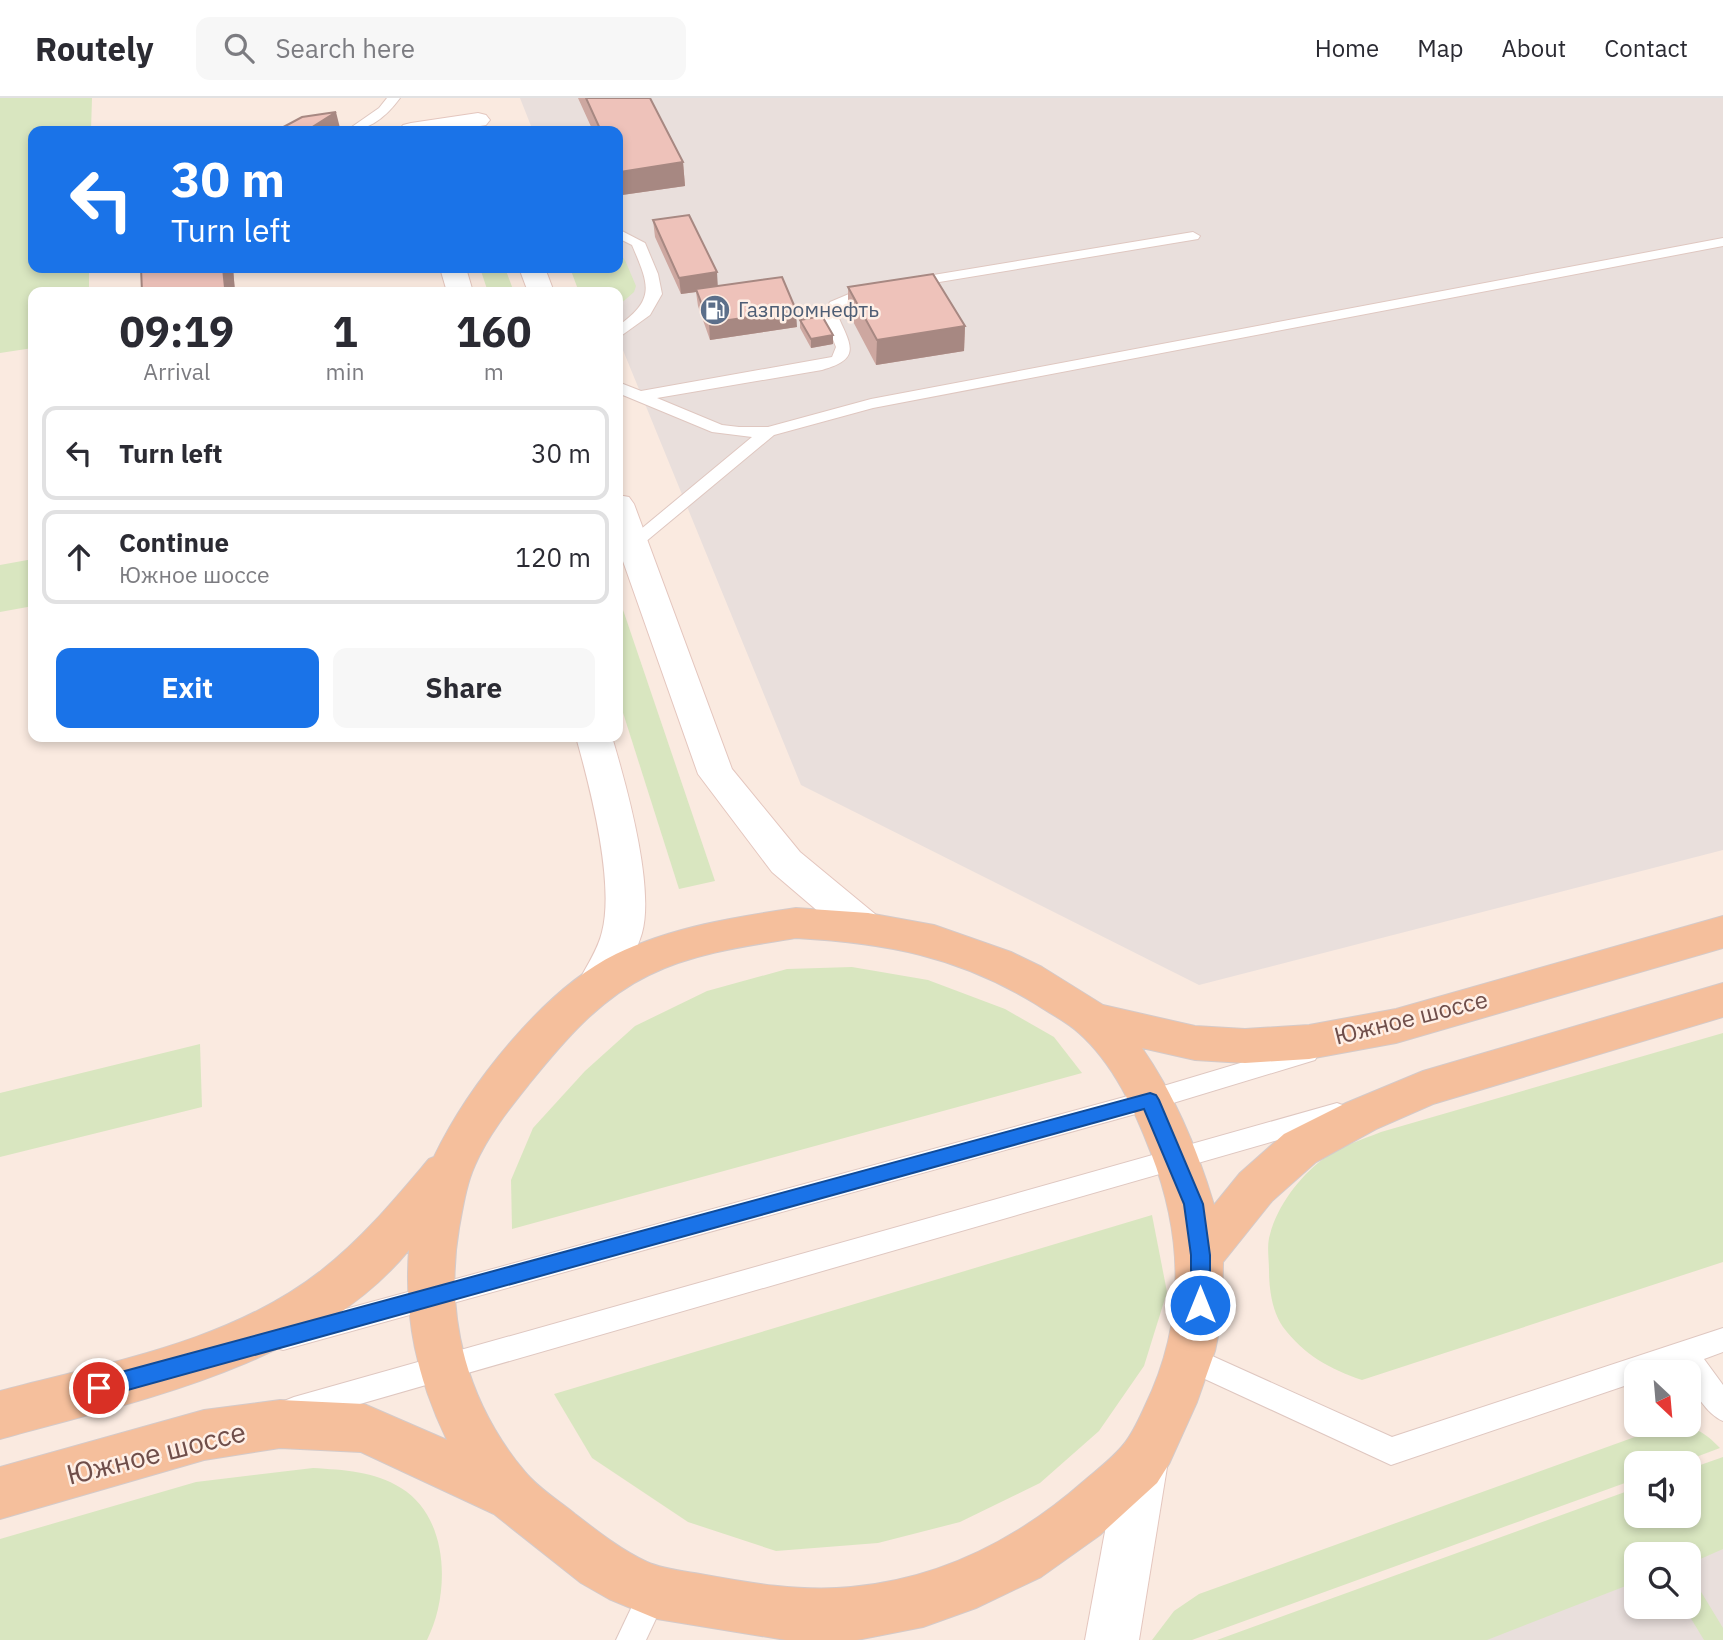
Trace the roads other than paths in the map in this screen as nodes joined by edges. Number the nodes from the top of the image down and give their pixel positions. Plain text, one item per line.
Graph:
1 (394, 98) edge
2 (402, 98) edge
3 (477, 116) edge
4 (360, 126) edge
5 (411, 126) edge
6 (431, 126) edge
7 (623, 236) edge
8 (1193, 236) dead end
9 (1723, 242) edge
10 (623, 328) edge
11 (623, 389) edge
12 (640, 396) junction
13 (768, 432) junction
14 (623, 518) edge
15 (632, 544) junction
16 (595, 742) edge
17 (861, 925) junction
18 (1723, 932) edge
19 (597, 985) junction
20 (1723, 1000) edge
21 (1094, 1020) junction
22 (1396, 1026) junction
23 (1423, 1089) junction
24 (1150, 1100) junction
25 (1176, 1158) junction
26 (453, 1164) junction
27 (1200, 1255) junction
28 (429, 1298) junction
29 (1723, 1340) edge
30 (1685, 1353) junction
31 (1190, 1359) junction
32 (198, 1361) junction
33 (441, 1368) junction
34 (1723, 1408) edge
35 (0, 1415) edge
36 (204, 1435) junction
37 (1143, 1461) junction
38 (0, 1493) edge
39 (510, 1495) junction
40 (654, 1591) junction
41 (725, 1605) junction
42 (631, 1640) edge
43 (795, 1640) edge
44 (1112, 1640) edge

1 - 4 lane
2 - 5 main road
3 - 6 main road
7 - 10 lane
8 - 12 lane
9 - 13 lane
11 - 12 lane
12 - 13 lane
13 - 15 lane
14 - 15 main road
15 - 17 main road
16 - 19 main road
17 - 19 main road
17 - 21 main road
18 - 22 main road, Южное шоссе
19 - 26 main road
20 - 23 main road
21 - 22 main road, Южное шоссе
21 - 24 main road
22 - 24 lane
23 - 25 lane
23 - 27 main road
24 - 25 main road
24 - 28 lane
25 - 27 main road
25 - 33 lane
26 - 28 main road
26 - 32 main road
27 - 31 main road
28 - 32 lane
28 - 33 main road
29 - 30 lane
30 - 31 lane
30 - 34 lane
31 - 37 main road
32 - 35 main road
33 - 36 lane
33 - 39 main road
36 - 38 main road, Южное шоссе
36 - 39 main road, Южное шоссе
37 - 41 main road
37 - 44 main road
39 - 40 main road
40 - 41 main road
40 - 42 lane
41 - 43 main road

